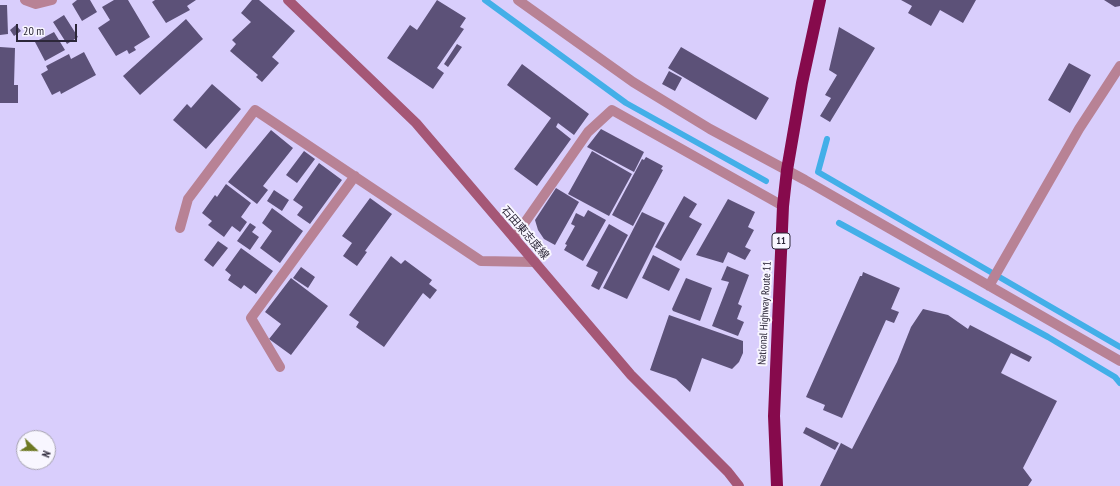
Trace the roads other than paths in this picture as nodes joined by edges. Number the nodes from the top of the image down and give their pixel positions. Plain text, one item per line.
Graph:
1 (25, 0) edge
2 (52, 0) edge
3 (288, 0) edge
4 (518, 0) edge
5 (820, 0) edge
6 (1120, 66) edge
7 (787, 170) junction
8 (355, 176) junction
9 (783, 206) junction
10 (180, 228) dead end
11 (514, 238) junction
12 (535, 262) junction
13 (988, 286) junction
14 (1120, 361) edge
15 (280, 367) dead end
16 (739, 486) edge
17 (777, 486) edge

1 - 2 street
3 - 11 main road, 石田東志度線
4 - 7 street
5 - 7 highway, National Highway Route 11 / 11
6 - 13 street
7 - 9 highway, National Highway Route 11 / 11
7 - 13 street
8 - 10 street
8 - 12 street
8 - 15 street
9 - 11 street
9 - 17 highway, National Highway Route 11 / 11
11 - 12 main road, 石田東志度線
12 - 16 main road, 石田東志度線
13 - 14 street

